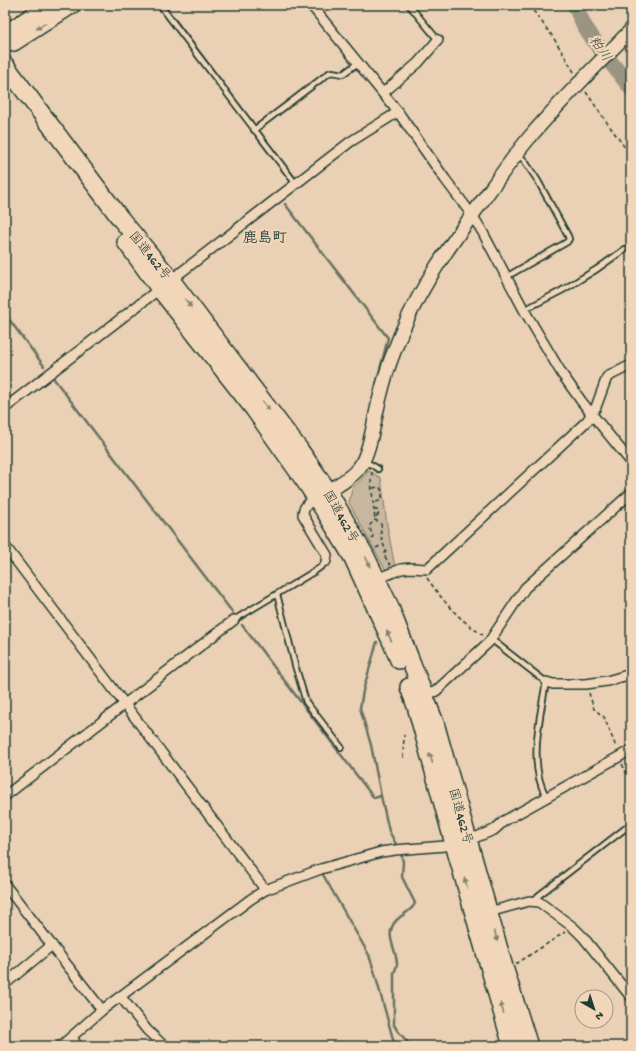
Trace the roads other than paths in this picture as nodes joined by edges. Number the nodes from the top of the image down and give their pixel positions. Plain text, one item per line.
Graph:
1 (48, 5) edge
2 (73, 5) edge
3 (160, 5) edge
4 (311, 5) edge
5 (410, 5) edge
6 (631, 30) edge
7 (5, 33) edge
8 (438, 40) joint
9 (5, 45) edge
10 (358, 63) junction
11 (5, 65) edge
12 (5, 79) edge
13 (383, 93) junction
14 (398, 112) junction
15 (254, 130) junction
16 (517, 154) junction
17 (296, 184) junction
18 (472, 215) junction
19 (625, 249) dead end
20 (506, 277) junction
21 (166, 284) junction
22 (524, 310) junction
23 (631, 365) edge
24 (5, 408) edge
25 (592, 414) junction
26 (363, 461) junction
27 (631, 462) edge
28 (378, 469) dead end
29 (631, 493) edge
30 (322, 495) junction
31 (5, 546) edge
32 (326, 561) joint
33 (381, 573) junction
34 (277, 594) junction
35 (234, 620) joint
36 (490, 640) junction
37 (631, 674) edge
38 (546, 682) junction
39 (425, 696) junction
40 (125, 705) junction
41 (341, 747) dead end
42 (631, 750) edge
43 (5, 796) edge
44 (546, 796) junction
45 (631, 824) edge
46 (461, 842) junction
47 (5, 885) edge
48 (265, 890) junction
49 (534, 901) junction
50 (489, 912) junction
51 (52, 945) junction
52 (5, 984) edge
53 (121, 997) junction
54 (631, 997) edge
55 (102, 1010) junction
56 (72, 1036) junction
57 (61, 1046) edge
58 (77, 1046) edge
59 (164, 1046) edge
60 (512, 1046) edge
61 (529, 1046) edge

1 - 7 main road
2 -> 9 main road
3 - 15 lane
4 - 10 street
5 - 8 lane
6 - 16 street
8 - 13 street
10 - 13 street
10 - 15 lane
11 - 21 highway, 国道462号
12 - 21 highway, 国道462号
13 - 14 street
14 - 17 street
14 - 18 street
15 - 17 lane
16 - 18 street
16 - 20 lane
17 - 21 street
18 - 20 street
18 - 26 street
19 - 22 lane
20 - 22 street
21 - 24 street
21 - 30 highway, 国道462号
22 - 25 street
23 - 25 street
25 - 27 street
25 - 33 street
26 - 28 lane
26 - 30 street
29 - 36 street
30 - 32 street
30 -> 33 highway, 国道462号
46 -> 30 highway, 国道462号
31 - 40 street
32 - 34 lane
33 - 39 highway, 国道462号
34 - 35 lane
34 - 41 lane
35 - 40 street
36 - 38 lane
36 - 39 street
37 - 38 street
38 - 44 lane
39 - 46 highway, 国道462号
40 - 43 street
40 - 48 street
42 - 44 street
44 - 46 street
45 - 49 lane
46 - 48 street
46 - 50 highway, 国道462号
60 -> 46 highway, 国道462号
47 - 51 street
48 - 53 street
49 - 50 street
49 - 54 street
50 -> 61 highway, 国道462号
51 - 52 street
51 - 55 street
53 - 55 street
53 - 59 street
55 - 56 street
56 - 57 street
56 - 58 street

